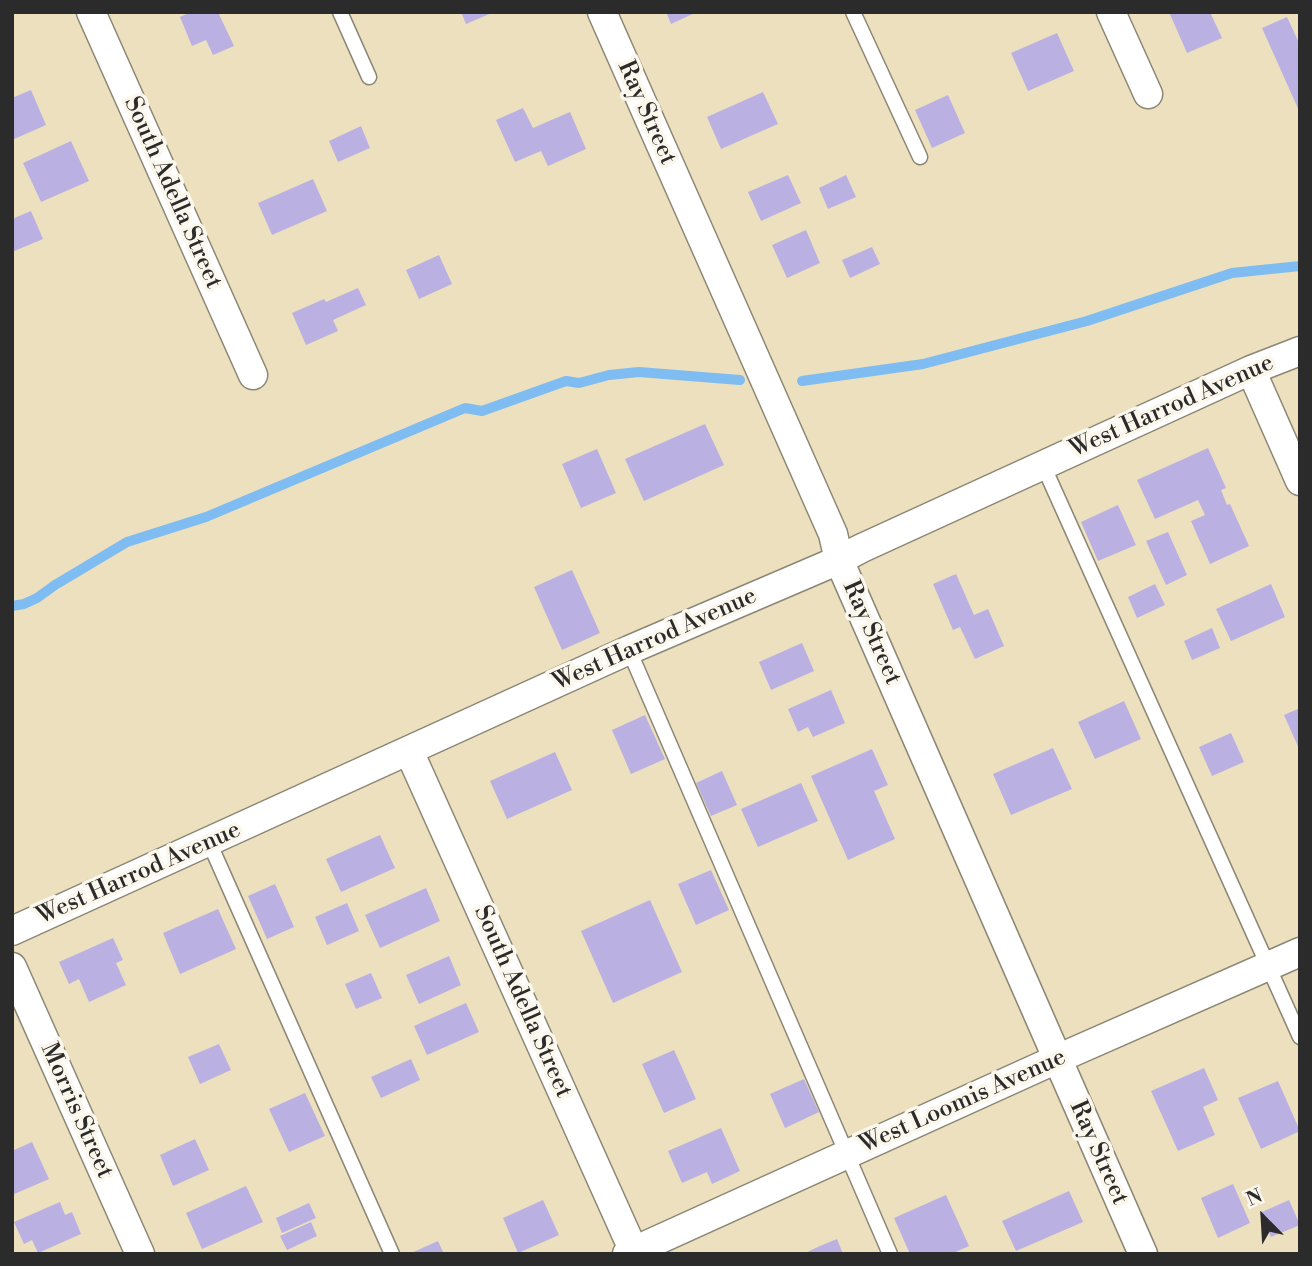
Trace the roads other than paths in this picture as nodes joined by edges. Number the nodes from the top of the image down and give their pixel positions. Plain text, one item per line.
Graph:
1 (91, 12) edge
2 (340, 12) edge
3 (601, 12) edge
4 (853, 12) edge
5 (1111, 12) edge
6 (369, 77) dead end
7 (1147, 94) dead end
8 (920, 157) dead end
9 (1300, 351) edge
10 (1251, 370) junction
11 (253, 374) dead end
12 (1043, 465) junction
13 (1300, 481) edge
14 (839, 560) junction
15 (629, 650) junction
16 (409, 751) junction
17 (209, 842) junction
18 (12, 931) edge
19 (1300, 952) edge
20 (1268, 966) junction
21 (12, 967) edge
22 (1300, 1037) edge
23 (1057, 1059) junction
24 (847, 1154) junction
25 (632, 1253) edge
26 (140, 1254) edge
27 (392, 1254) edge
28 (890, 1254) edge
29 (1143, 1254) edge

1 - 11 street, South Adella Street
2 - 6 lane
3 - 14 street, Ray Street
4 - 8 lane
5 - 7 street
9 - 10 street, West Harrod Avenue
10 - 12 street, West Harrod Avenue
10 - 13 street
12 - 14 street, West Harrod Avenue
12 - 20 lane
14 - 15 street, West Harrod Avenue
14 - 23 street, Ray Street
15 - 16 street, West Harrod Avenue
15 - 24 lane
16 - 17 street, West Harrod Avenue
16 - 25 street, South Adella Street
17 - 18 street, West Harrod Avenue
17 - 27 lane
19 - 20 street, West Loomis Avenue
20 - 22 lane
20 - 23 street, West Loomis Avenue
21 - 26 street, Morris Street
23 - 24 street, West Loomis Avenue
23 - 29 street, Ray Street
24 - 25 street, West Loomis Avenue
24 - 28 lane

